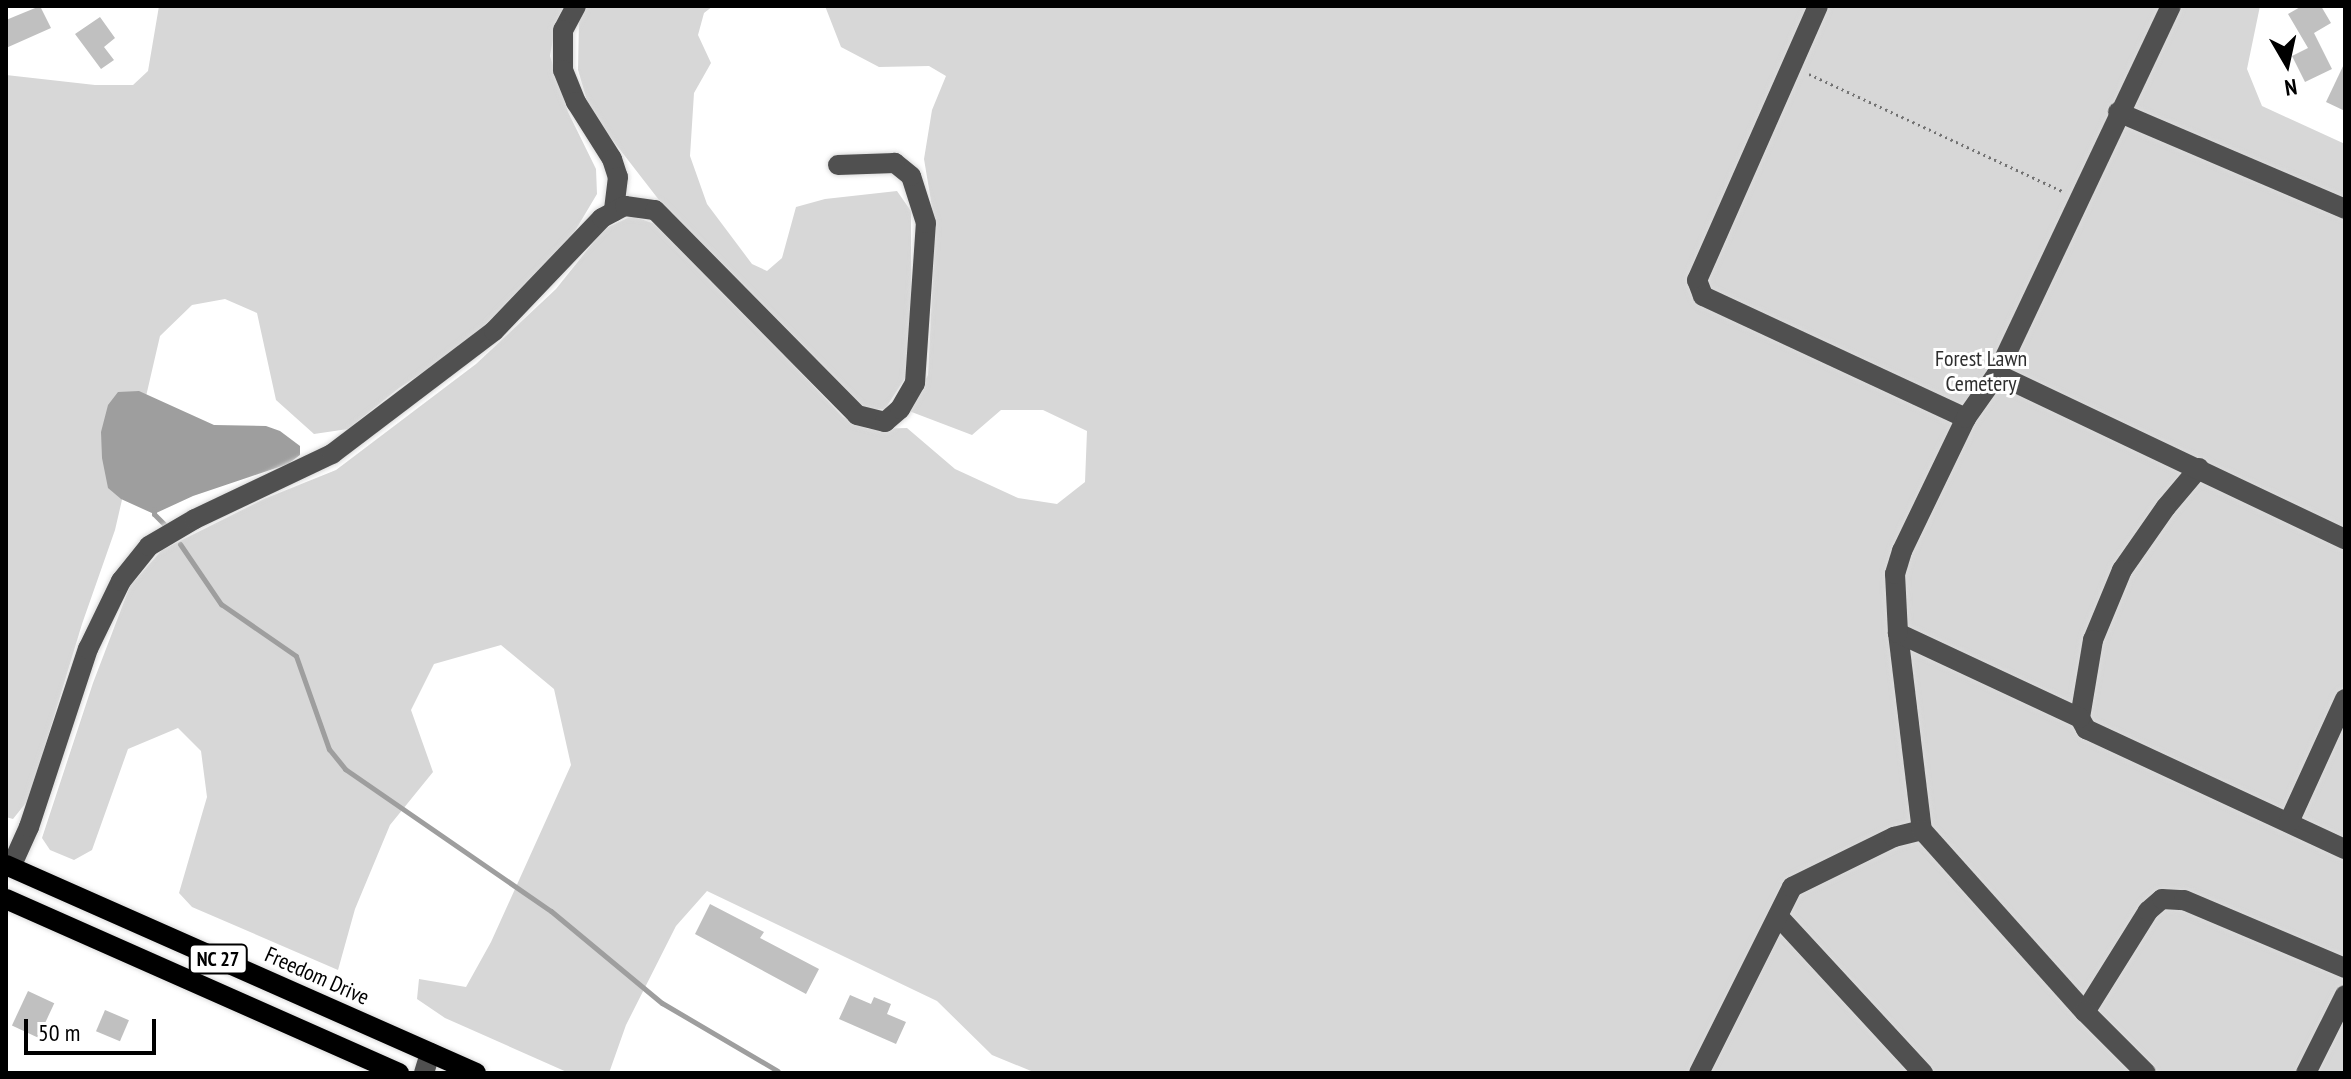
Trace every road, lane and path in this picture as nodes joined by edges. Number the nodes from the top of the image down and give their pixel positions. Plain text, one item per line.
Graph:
1 (576, 6) edge
2 (1818, 6) edge
3 (2171, 6) edge
4 (1791, 66) junction
5 (2118, 112) junction
6 (838, 165) dead end
7 (2077, 198) junction
8 (2345, 209) edge
9 (614, 212) junction
10 (1997, 374) junction
11 (1966, 418) junction
12 (2199, 468) junction
13 (2345, 539) edge
14 (1898, 633) junction
15 (2345, 699) edge
16 (2080, 718) junction
17 (2289, 822) junction
18 (1922, 830) junction
19 (2345, 849) edge
20 (8, 866) edge
21 (6, 899) edge
22 (1778, 916) junction
23 (2345, 968) edge
24 (2345, 995) edge
25 (2085, 1012) junction
26 (2345, 1021) edge
27 (2324, 1033) junction
28 (430, 1053) junction
29 (399, 1073) edge
30 (424, 1073) edge
31 (476, 1073) edge
32 (1699, 1073) edge
33 (1923, 1073) edge
34 (2146, 1073) edge
35 (2306, 1073) edge

1 - 9 street
2 - 4 street
3 - 5 street
4 - 7 path
4 - 11 street
5 - 7 street
5 - 8 street
6 - 9 street
7 - 10 street
9 - 20 street
10 - 11 street
10 - 12 street
11 - 14 street
12 - 13 street
12 - 16 street
14 - 16 street
14 - 18 street
15 - 17 street
16 - 17 street
17 - 19 street
18 - 22 street
18 - 25 street
20 - 28 main road, Freedom Drive / NC 27
21 - 29 main road, NC 27
22 - 32 street
22 - 33 street
23 - 25 street
24 - 27 street
25 - 34 street
26 - 27 street
27 - 35 street
28 - 30 street
28 - 31 main road, Freedom Drive / NC 27

